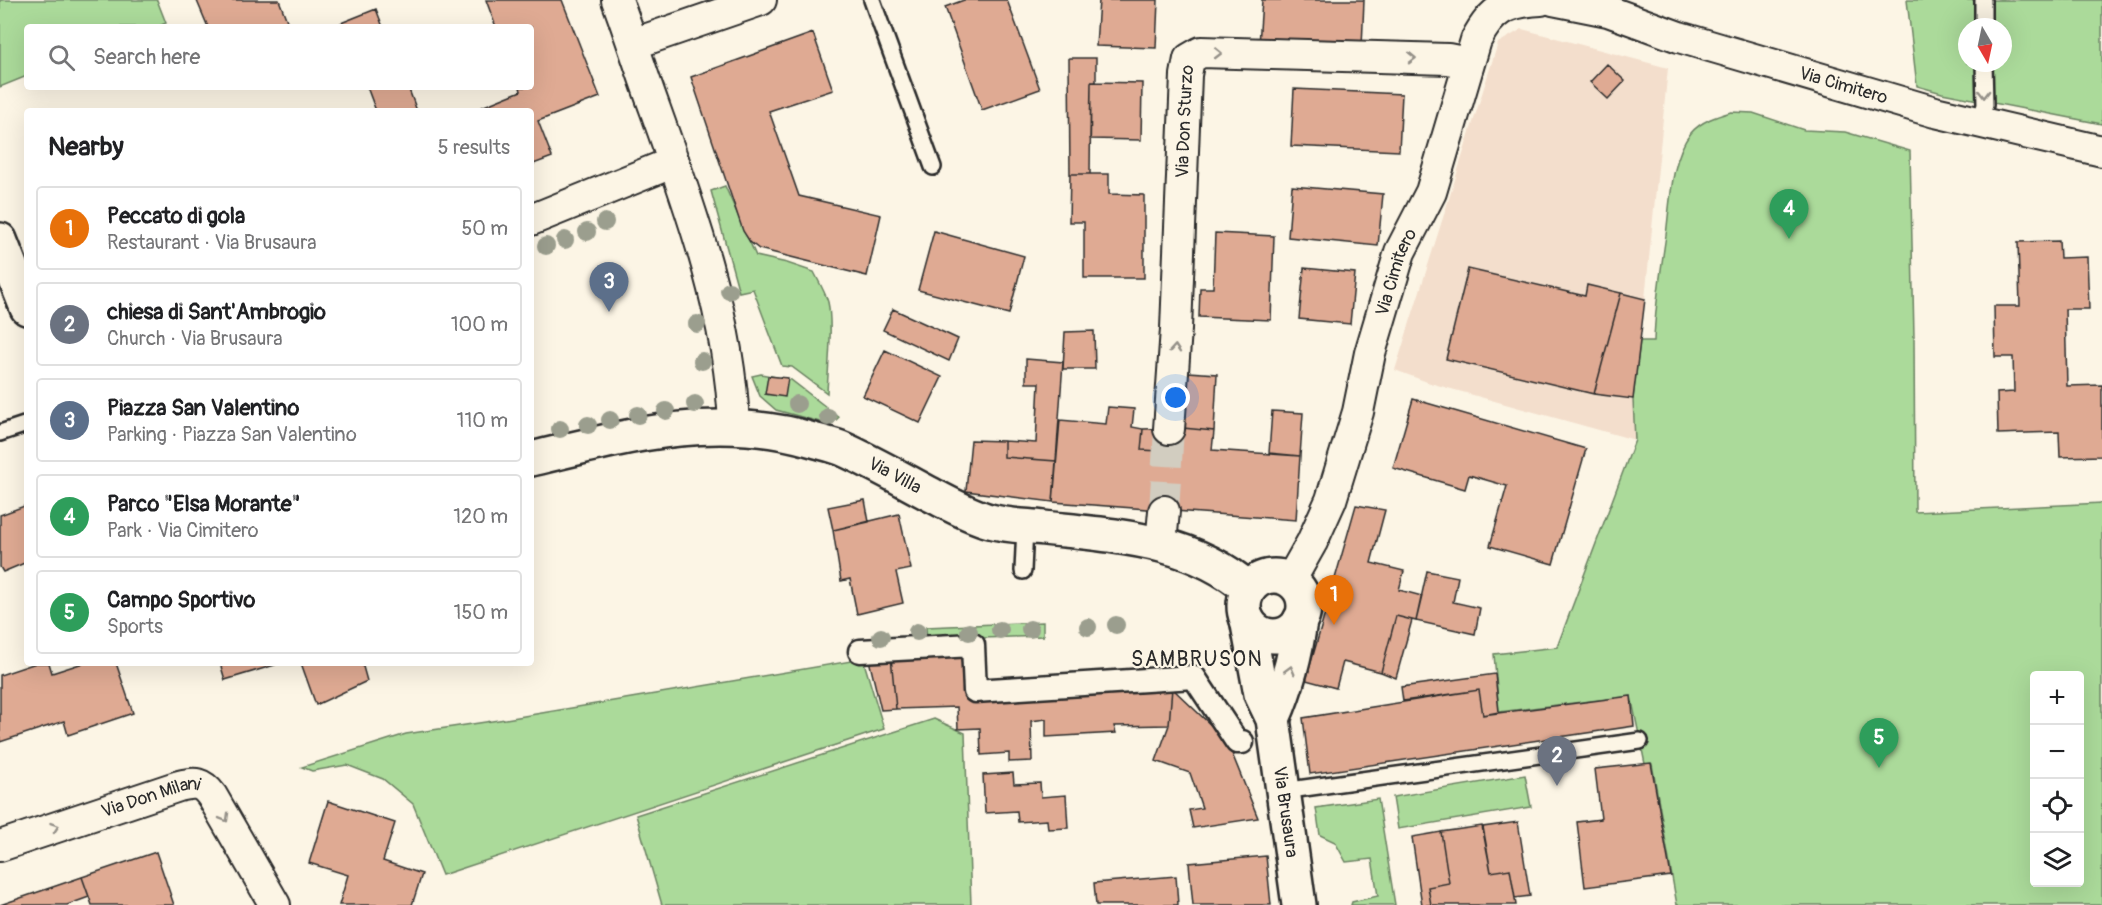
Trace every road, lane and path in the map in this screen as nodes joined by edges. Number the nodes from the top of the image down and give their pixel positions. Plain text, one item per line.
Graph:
1 (617, 0) edge
2 (761, 0) edge
3 (872, 0) edge
4 (1541, 0) edge
5 (1553, 0) edge
6 (1983, 0) edge
7 (1983, 18) edge
8 (633, 44) junction
9 (1468, 63) junction
10 (1984, 72) edge
11 (1979, 123) junction
12 (2102, 151) edge
13 (675, 162) junction
14 (933, 167) dead end
15 (534, 219) edge
16 (0, 240) edge
17 (24, 300) edge
18 (24, 425) edge
19 (734, 426) junction
20 (1169, 429) tunnel mouth
21 (0, 433) edge
22 (534, 458) edge
23 (1164, 511) tunnel mouth
24 (1025, 526) junction
25 (1161, 544) junction
26 (1023, 571) dead end
27 (1290, 581) junction
28 (1248, 604) junction
29 (1300, 620) junction
30 (860, 651) dead end
31 (1273, 719) junction
32 (1242, 741) dead end
33 (1640, 741) dead end
34 (1283, 791) junction
35 (0, 846) edge
36 (275, 905) edge
37 (1299, 905) edge

1 - 8 street
2 - 8 street
3 - 14 lane
4 - 9 street, Via Cimitero
5 - 11 street, Via Cimitero
6 - 7 lane
8 - 13 street
20 -> 9 street, Via Don Sturzo
9 - 27 street, Via Cimitero
10 -> 11 lane
11 - 12 street, Via Cimitero
13 - 15 street
13 - 19 street
16 - 17 street
18 - 21 lane
19 - 22 street, Via Villa
19 - 24 street, Via Villa
23 - 25 street
24 - 25 street, Via Villa
24 - 26 lane
25 - 28 street, Via Villa
27 - 28 street
27 - 29 street, Via Brusaura
28 - 29 street
28 - 31 street, Via Brusaura
31 -> 29 street, Via Brusaura
30 - 32 street
31 - 34 street, Via Brusaura
33 - 34 lane
34 - 37 street, Via Brusaura
35 -> 36 street, Via Don Milani

